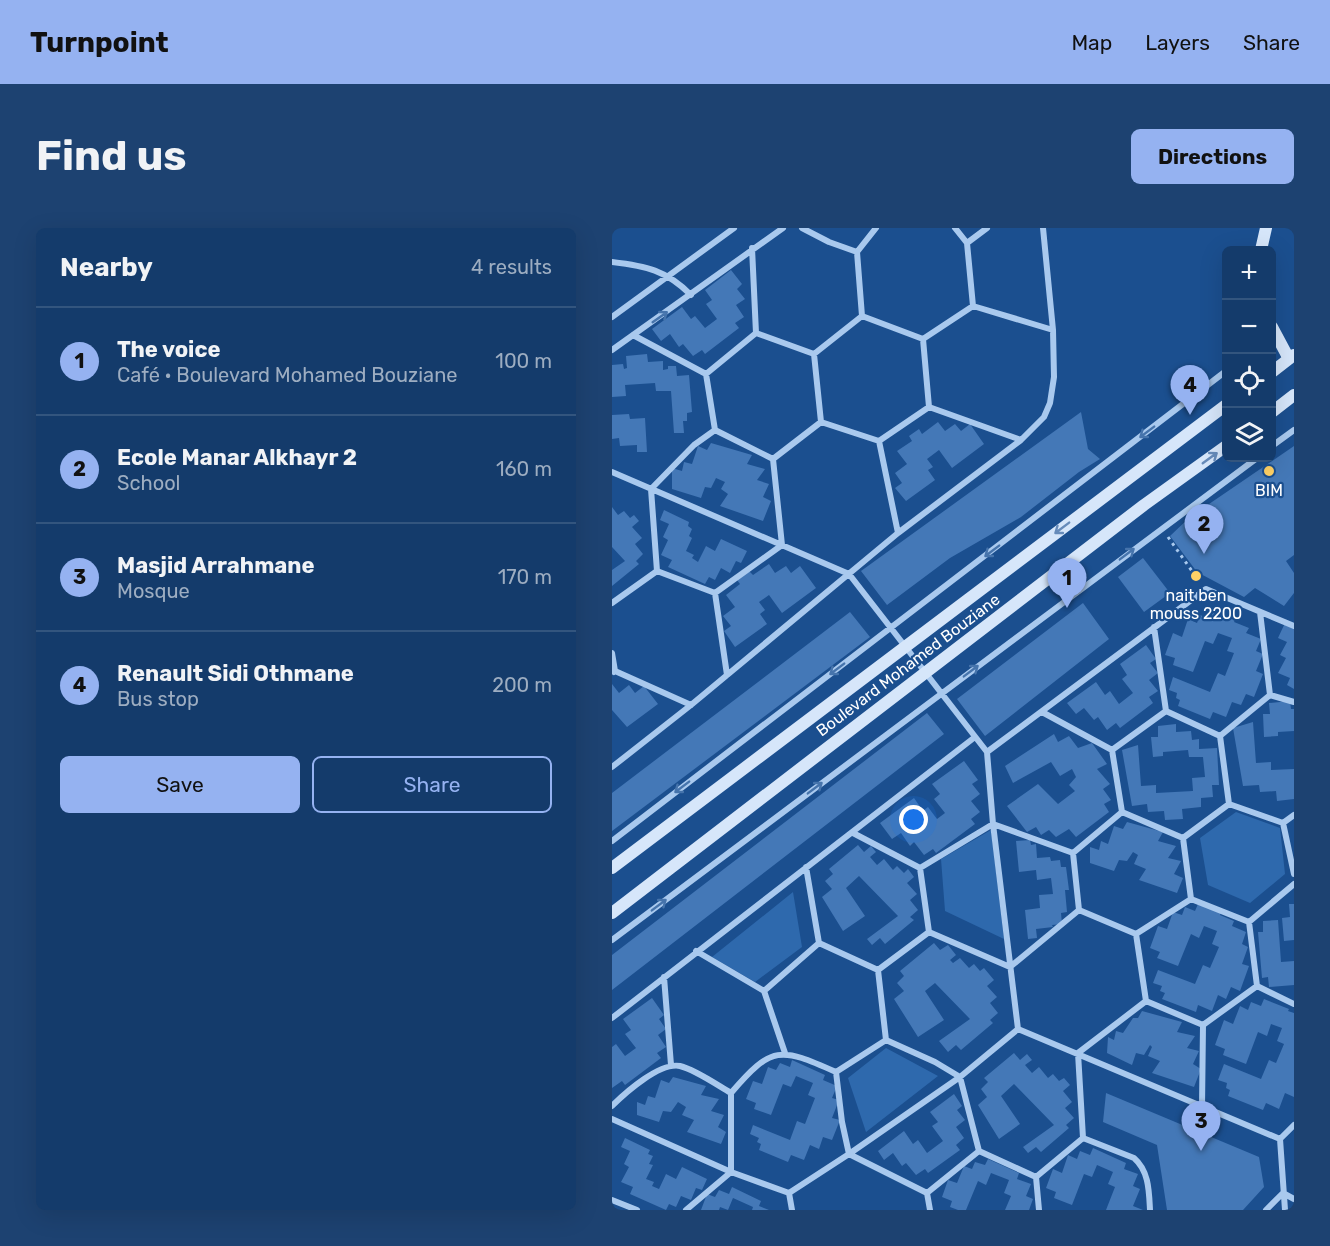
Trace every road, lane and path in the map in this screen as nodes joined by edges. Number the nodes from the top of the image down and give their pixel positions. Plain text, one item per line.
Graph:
1 (734, 228) edge
2 (783, 228) edge
3 (802, 228) edge
4 (876, 228) edge
5 (955, 228) edge
6 (987, 228) edge
7 (1043, 228) edge
8 (1266, 228) edge
9 (967, 243) junction
10 (1262, 246) edge
11 (752, 249) junction
12 (857, 252) junction
13 (612, 261) edge
14 (668, 275) junction
15 (691, 295) junction
16 (973, 306) junction
17 (862, 316) junction
18 (612, 317) edge
19 (1053, 330) junction
20 (756, 333) junction
21 (633, 336) junction
22 (1276, 338) edge
23 (923, 339) junction
24 (612, 350) edge
25 (814, 354) junction
26 (1292, 357) edge
27 (1276, 369) edge
28 (706, 374) junction
29 (1222, 375) edge
30 (1294, 395) edge
31 (929, 407) junction
32 (1223, 408) edge
33 (1276, 409) edge
34 (821, 422) junction
35 (715, 430) junction
36 (1294, 430) edge
37 (1022, 440) junction
38 (879, 441) junction
39 (1276, 443) edge
40 (1222, 450) edge
41 (773, 459) junction
42 (1252, 462) edge
43 (612, 472) edge
44 (651, 489) junction
45 (898, 532) junction
46 (782, 544) junction
47 (1175, 548) dead end
48 (657, 571) junction
49 (849, 574) junction
50 (1206, 589) junction
51 (715, 593) junction
52 (612, 603) edge
53 (1260, 612) junction
54 (1294, 626) edge
55 (1154, 627) junction
56 (890, 628) junction
57 (904, 646) junction
58 (612, 653) edge
59 (614, 672) edge
60 (925, 673) junction
61 (727, 675) junction
62 (941, 693) junction
63 (1270, 695) junction
64 (1294, 702) edge
65 (691, 705) junction
66 (1166, 711) junction
67 (1042, 712) junction
68 (1220, 736) junction
69 (975, 737) junction
70 (1112, 750) junction
71 (987, 752) junction
72 (612, 767) edge
73 (1229, 804) junction
74 (1122, 812) junction
75 (1294, 815) edge
76 (1283, 823) junction
77 (993, 824) junction
78 (853, 833) junction
79 (1183, 838) junction
80 (612, 841) edge
81 (1073, 853) junction
82 (806, 867) junction
83 (921, 867) junction
84 (612, 868) edge
85 (1294, 874) edge
86 (1294, 884) edge
87 (1191, 900) junction
88 (1079, 910) junction
89 (612, 913) edge
90 (1249, 922) junction
91 (929, 932) junction
92 (1136, 934) junction
93 (612, 940) edge
94 (819, 943) junction
95 (696, 951) junction
96 (1010, 967) junction
97 (878, 970) junction
98 (664, 977) junction
99 (1257, 986) junction
100 (764, 991) junction
101 (1146, 1001) junction
102 (1294, 1004) edge
103 (612, 1018) edge
104 (1203, 1025) junction
105 (1018, 1029) junction
106 (886, 1040) junction
107 (785, 1053) junction
108 (1078, 1053) junction
109 (671, 1065) junction
110 (836, 1072) junction
111 (960, 1077) junction
112 (731, 1093) junction
113 (612, 1106) edge
114 (1202, 1107) junction
115 (612, 1119) edge
116 (1294, 1125) edge
117 (1083, 1138) junction
118 (1280, 1138) junction
119 (979, 1151) junction
120 (849, 1154) junction
121 (731, 1172) junction
122 (1036, 1178) junction
123 (789, 1193) junction
124 (927, 1193) junction
125 (1283, 1193) junction
126 (1294, 1199) edge
127 (612, 1200) edge
128 (637, 1210) edge
129 (686, 1210) edge
130 (792, 1210) edge
131 (930, 1210) edge
132 (1039, 1210) edge
133 (1150, 1210) edge
134 (1266, 1210) edge
135 (1285, 1210) edge

1 - 14 street
2 - 11 street
3 - 12 street
4 - 12 street
5 - 9 street
6 - 9 street
7 - 19 street
8 - 10 street
9 - 16 street
11 - 15 street
11 - 20 street
12 - 17 street
13 - 14 street
14 - 15 street
14 - 18 street
21 -> 15 street
16 - 19 street
16 - 23 street
17 - 23 street
17 - 25 street
19 - 37 street
20 - 25 street
20 - 28 street
21 - 24 street
21 - 28 street
22 - 26 street
23 - 31 street
25 - 34 street
26 - 27 street
28 - 35 street
29 -> 56 street
30 - 33 street
31 - 37 street
31 - 38 street
32 -> 57 street, Boulevard Mohamed Bouziane
34 - 38 street
34 - 41 street
35 - 41 street
35 - 44 street
36 - 39 street
37 - 45 street
38 - 45 street
60 -> 40 street, Boulevard Mohamed Bouziane
41 - 46 street
62 -> 42 street
43 - 44 street
44 - 46 street
44 - 48 street
45 - 49 street
46 - 49 street
46 - 51 street
47 - 50 path
48 - 51 street
48 - 52 street
49 - 56 street
49 - 61 street
50 - 53 street
50 - 55 street
51 - 61 street
53 - 54 street
53 - 63 street
55 - 66 street
55 - 67 street
56 - 57 street
56 -> 80 street
57 - 60 street
57 - 84 street, Boulevard Mohamed Bouziane
58 - 59 street
59 - 65 street
60 - 62 street
60 - 89 street, Boulevard Mohamed Bouziane
61 - 65 street
62 - 69 street
93 -> 62 street
63 - 64 street
63 - 68 street
65 - 72 street
66 - 68 street
66 - 70 street
67 - 70 street
67 - 71 street
68 - 73 street
69 - 71 street
69 - 78 street
70 - 74 street
71 - 77 street
73 - 76 street
73 - 79 street
74 - 79 street
74 - 81 street
75 - 76 street
76 - 85 street
77 - 81 street
77 - 83 street
77 - 96 street
78 - 82 street
78 - 83 street
79 - 87 street
81 - 88 street
82 - 94 street
82 - 95 street
83 - 91 street
86 - 90 street
87 - 90 street
87 - 92 street
88 - 92 street
88 - 96 street
90 - 99 street
91 - 96 street
91 - 97 street
92 - 101 street
94 - 97 street
94 - 100 street
95 - 98 street
95 - 100 street
96 - 105 street
97 - 106 street
98 - 103 street
98 - 109 street
99 - 102 street
99 - 104 street
100 - 107 street
101 - 104 street
101 - 108 street
104 - 114 street
105 - 108 street
105 - 111 street
106 - 110 street
106 - 111 street
107 - 110 street
107 - 112 street
108 - 114 street
108 - 117 street
109 - 112 street
109 - 113 street
110 - 120 street
111 - 119 street
111 - 120 street
112 - 121 street
114 - 118 street
115 - 121 street
116 - 118 street
117 - 122 street
117 - 133 street
118 - 125 street
119 - 122 street
119 - 124 street
120 - 123 street
120 - 124 street
121 - 123 street
121 - 129 street
122 - 132 street
123 - 130 street
124 - 131 street
125 - 126 street
125 - 134 street
125 - 135 street
127 - 128 street

